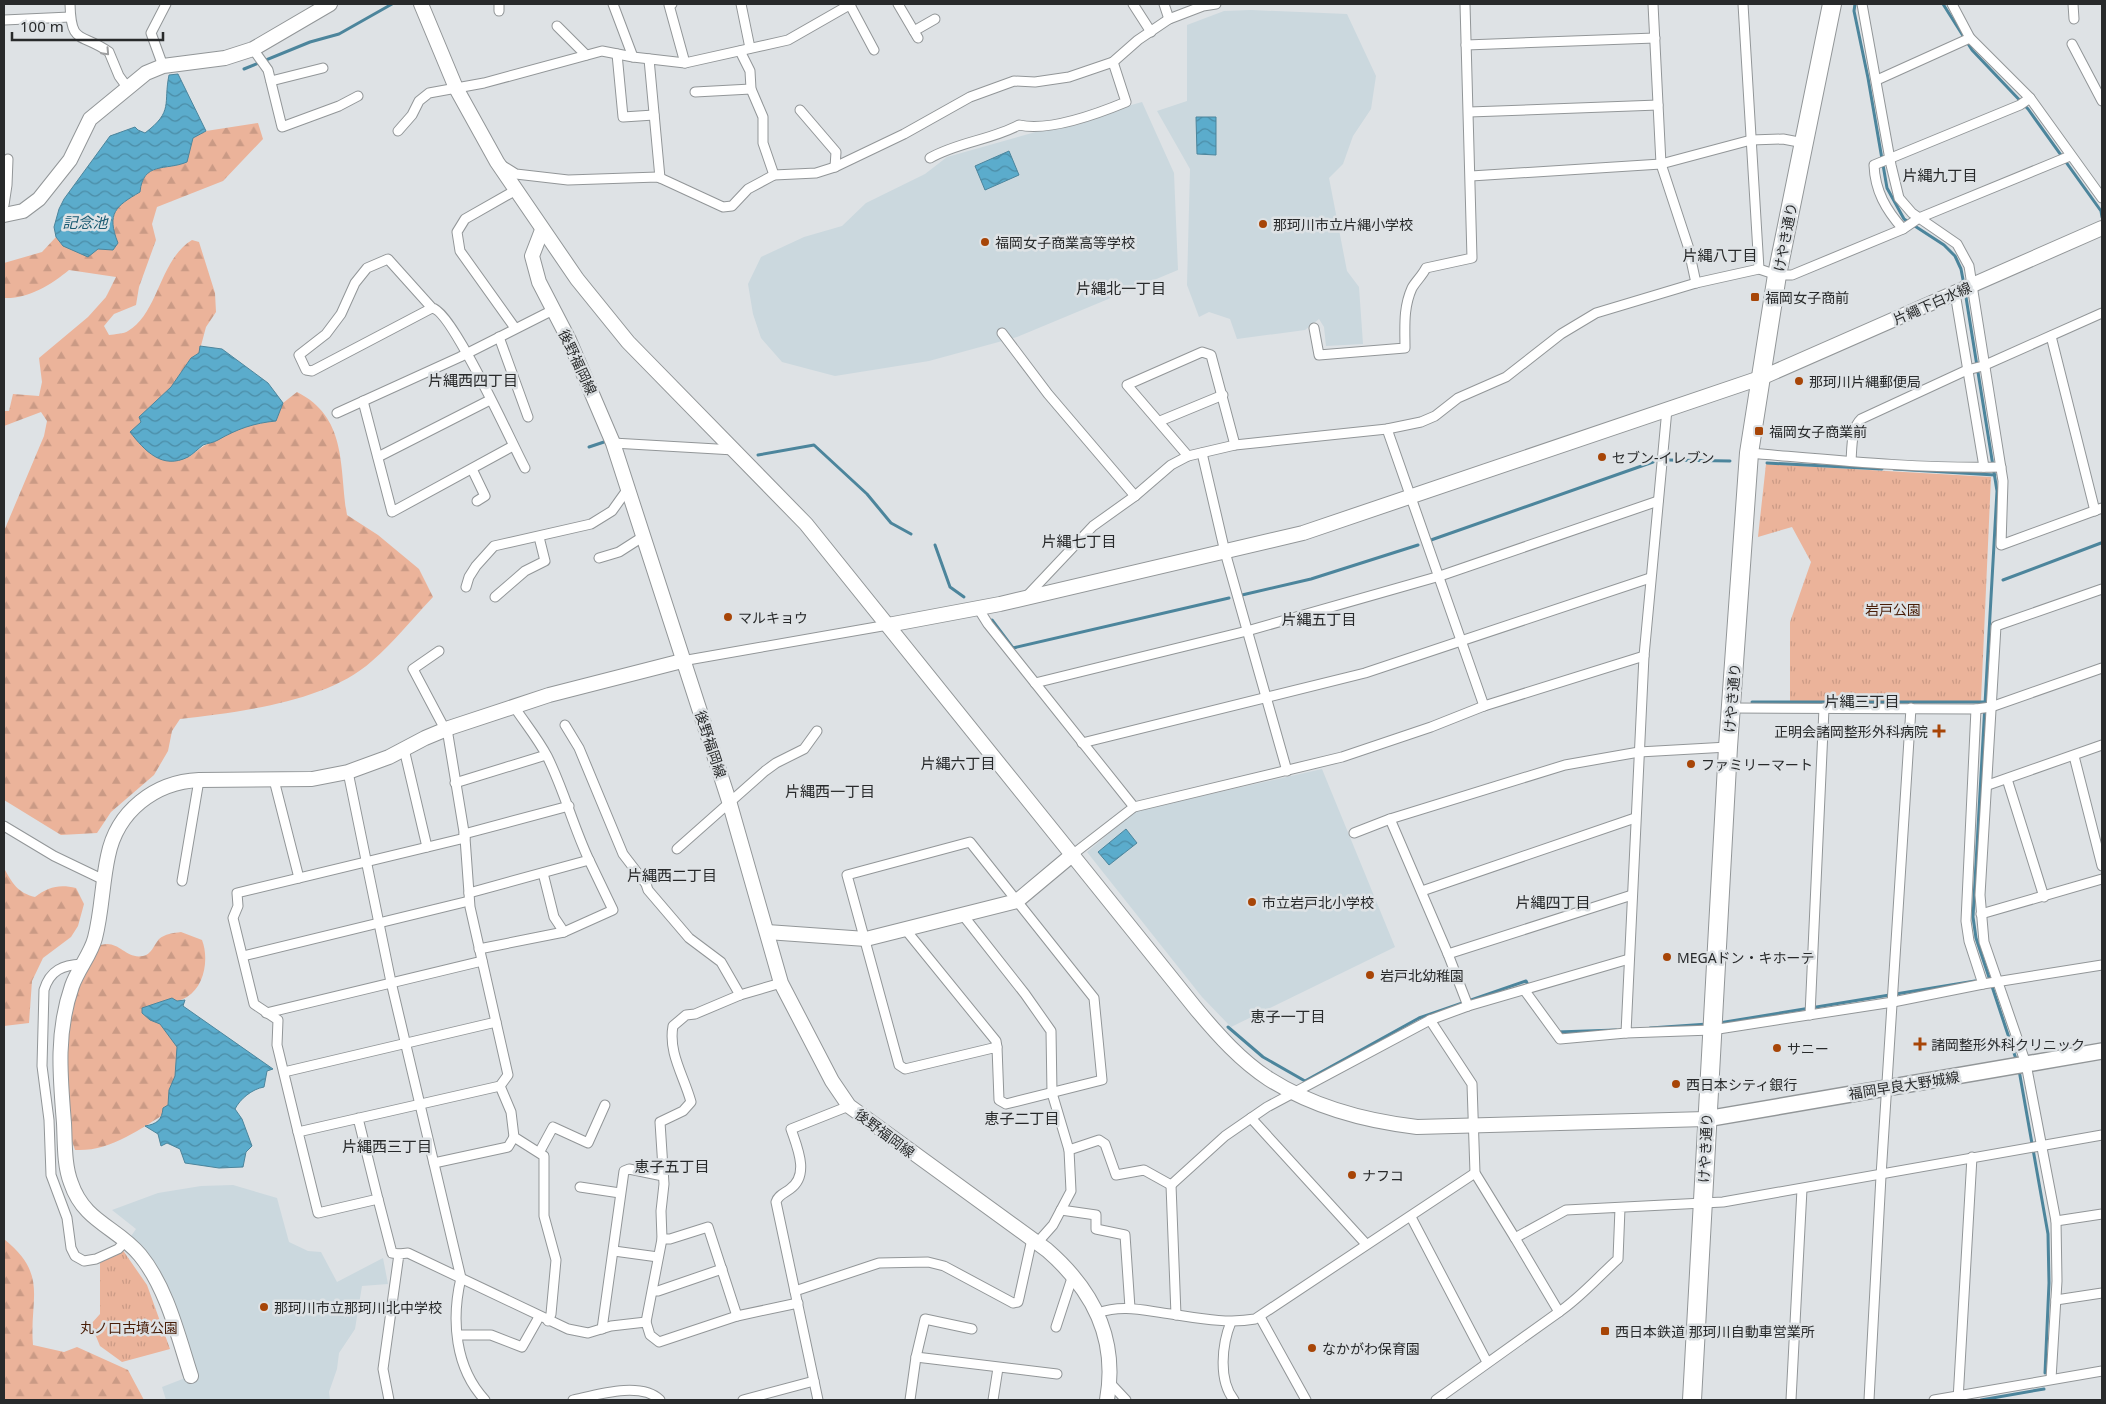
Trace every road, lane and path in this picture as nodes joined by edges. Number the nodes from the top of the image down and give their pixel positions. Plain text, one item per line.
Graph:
1 (70, 4) edge
2 (166, 4) edge
3 (330, 4) edge
4 (421, 4) edge
5 (613, 4) edge
6 (672, 4) edge
7 (741, 4) edge
8 (851, 4) edge
9 (898, 4) edge
10 (1133, 4) edge
11 (1164, 4) edge
12 (1216, 4) edge
13 (1465, 4) edge
14 (1653, 4) edge
15 (1743, 4) edge
16 (1832, 4) edge
17 (1862, 4) edge
18 (1952, 4) edge
19 (2073, 4) edge
20 (70, 17) junction
21 (935, 19) dead end
22 (1169, 19) junction
23 (2074, 19) dead end
24 (4, 20) edge
25 (557, 26) dead end
26 (1151, 32) junction
27 (1654, 38) junction
28 (1970, 38) junction
29 (2072, 44) dead end
30 (1466, 45) junction
31 (750, 48) junction
32 (253, 49) junction
33 (874, 50) dead end
34 (740, 51) junction
35 (617, 54) junction
36 (586, 55) junction
37 (633, 57) junction
38 (650, 59) junction
39 (1113, 62) junction
40 (686, 63) junction
41 (163, 66) junction
42 (322, 68) dead end
43 (1877, 80) junction
44 (271, 81) junction
45 (127, 88) junction
46 (456, 88) junction
47 (751, 89) junction
48 (695, 92) dead end
49 (358, 96) dead end
50 (2030, 98) junction
51 (2102, 101) edge
52 (1658, 105) junction
53 (800, 110) dead end
54 (1469, 112) junction
55 (654, 115) junction
56 (398, 132) dead end
57 (1751, 140) junction
58 (1804, 143) junction
59 (2070, 156) junction
60 (930, 158) dead end
61 (8, 159) dead end
62 (1890, 159) junction
63 (497, 162) junction
64 (1661, 164) junction
65 (835, 167) junction
66 (774, 176) junction
67 (1471, 176) junction
68 (660, 178) junction
69 (516, 190) junction
70 (2102, 198) edge
71 (4, 205) edge
72 (4, 215) edge
73 (1919, 218) junction
74 (2102, 228) edge
75 (1903, 229) junction
76 (542, 230) junction
77 (1759, 269) junction
78 (1777, 275) junction
79 (1696, 283) junction
80 (1974, 284) junction
81 (1955, 293) junction
82 (432, 308) junction
83 (554, 310) junction
84 (2102, 313) edge
85 (515, 328) junction
86 (1314, 328) dead end
87 (1002, 333) dead end
88 (2051, 336) junction
89 (499, 337) junction
90 (468, 353) junction
91 (1983, 366) junction
92 (1967, 370) junction
93 (1763, 377) junction
94 (1223, 395) junction
95 (490, 400) junction
96 (364, 401) junction
97 (1667, 409) junction
98 (338, 414) dead end
99 (528, 417) dead end
100 (1160, 421) junction
101 (1387, 429) junction
102 (613, 443) junction
103 (1234, 445) junction
104 (514, 446) junction
105 (734, 450) junction
106 (1202, 453) junction
107 (1749, 453) junction
108 (1188, 456) junction
109 (378, 457) junction
110 (1851, 461) junction
111 (1984, 467) junction
112 (2001, 467) junction
113 (525, 468) dead end
114 (472, 469) junction
115 (628, 490) junction
116 (1135, 496) junction
117 (1410, 496) junction
118 (485, 497) dead end
119 (1658, 502) junction
120 (2099, 509) edge
121 (644, 536) junction
122 (539, 537) junction
123 (1225, 552) junction
124 (599, 558) dead end
125 (1440, 576) junction
126 (1650, 578) junction
127 (466, 587) dead end
128 (2102, 589) edge
129 (494, 597) dead end
130 (1025, 598) junction
131 (978, 608) junction
132 (888, 625) junction
133 (1246, 631) junction
134 (1462, 642) junction
135 (439, 651) dead end
136 (1644, 656) junction
137 (682, 662) junction
138 (2102, 668) edge
139 (1035, 683) junction
140 (1266, 698) junction
141 (1484, 706) junction
142 (1991, 706) junction
143 (515, 708) junction
144 (1732, 708) junction
145 (1824, 708) junction
146 (1911, 708) junction
147 (1976, 708) junction
148 (565, 725) dead end
149 (447, 729) junction
150 (816, 731) dead end
151 (1082, 743) junction
152 (2102, 745) edge
153 (1728, 747) junction
154 (404, 749) junction
155 (1640, 752) junction
156 (546, 755) junction
157 (2074, 756) junction
158 (1287, 771) junction
159 (348, 772) junction
160 (2007, 779) junction
161 (199, 780) junction
162 (274, 780) junction
163 (455, 783) junction
164 (1988, 785) junction
165 (729, 801) junction
166 (569, 806) junction
167 (1134, 807) junction
168 (1635, 818) junction
169 (1390, 819) junction
170 (4, 826) edge
171 (1354, 833) dead end
172 (465, 836) junction
173 (426, 847) junction
174 (677, 848) dead end
175 (1072, 855) junction
176 (589, 860) junction
177 (367, 861) junction
178 (2102, 866) edge
179 (543, 873) junction
180 (299, 878) junction
181 (2102, 879) edge
182 (104, 880) junction
183 (182, 881) dead end
184 (1422, 891) junction
185 (1632, 894) junction
186 (469, 897) junction
187 (2044, 898) junction
188 (1017, 901) junction
189 (962, 914) junction
190 (1981, 914) junction
191 (379, 923) junction
192 (905, 929) junction
193 (564, 932) junction
194 (767, 932) junction
195 (866, 939) junction
196 (479, 949) junction
197 (1448, 954) junction
198 (243, 956) junction
199 (1629, 959) junction
200 (482, 961) junction
201 (82, 964) junction
202 (2102, 965) edge
203 (391, 982) junction
204 (1997, 982) junction
205 (781, 983) junction
206 (1982, 984) junction
207 (1525, 991) junction
208 (740, 995) junction
209 (1893, 1002) junction
210 (1468, 1006) junction
211 (266, 1013) junction
212 (1810, 1015) junction
213 (1430, 1020) junction
214 (496, 1022) junction
215 (1712, 1030) junction
216 (1626, 1033) junction
217 (405, 1044) junction
218 (997, 1047) junction
219 (2102, 1051) edge
220 (2026, 1064) junction
221 (284, 1072) junction
222 (500, 1086) junction
223 (1888, 1088) junction
224 (1294, 1092) junction
225 (1052, 1093) junction
226 (419, 1104) junction
227 (605, 1105) dead end
228 (850, 1106) junction
229 (358, 1118) junction
230 (1251, 1118) junction
231 (1706, 1119) junction
232 (1473, 1126) junction
233 (298, 1132) junction
234 (2102, 1135) edge
235 (514, 1137) junction
236 (2040, 1146) junction
237 (1069, 1150) junction
238 (540, 1151) junction
239 (1972, 1157) junction
240 (434, 1163) junction
241 (1475, 1173) junction
242 (663, 1176) junction
243 (1880, 1176) junction
244 (1171, 1185) junction
245 (580, 1187) dead end
246 (1802, 1189) junction
247 (620, 1193) junction
248 (378, 1199) junction
249 (1702, 1202) junction
250 (1620, 1208) junction
251 (1061, 1210) junction
252 (2102, 1214) edge
253 (1411, 1217) junction
254 (2056, 1222) junction
255 (1515, 1238) junction
256 (662, 1239) junction
257 (126, 1241) junction
258 (1034, 1241) junction
259 (1366, 1244) junction
260 (614, 1251) junction
261 (400, 1254) junction
262 (658, 1257) junction
263 (722, 1269) junction
264 (1074, 1275) junction
265 (461, 1278) junction
266 (654, 1291) junction
267 (795, 1291) junction
268 (2102, 1293) edge
269 (2056, 1300) junction
270 (798, 1303) junction
271 (1130, 1308) junction
272 (1559, 1312) junction
273 (1098, 1313) junction
274 (1176, 1314) junction
275 (736, 1316) junction
276 (1260, 1317) junction
277 (544, 1319) junction
278 (646, 1322) junction
279 (1231, 1322) junction
280 (1056, 1327) dead end
281 (602, 1329) junction
282 (972, 1329) dead end
283 (458, 1335) junction
284 (916, 1357) junction
285 (1487, 1362) junction
286 (998, 1368) junction
287 (2102, 1371) edge
288 (1057, 1374) dead end
289 (191, 1376) dead end
290 (2051, 1380) junction
291 (814, 1381) junction
292 (1110, 1383) junction
293 (1958, 1398) edge
294 (389, 1400) edge
295 (485, 1400) edge
296 (573, 1400) edge
297 (660, 1400) edge
298 (743, 1400) edge
299 (818, 1400) edge
300 (910, 1400) edge
301 (993, 1400) edge
302 (1106, 1400) edge
303 (1126, 1400) edge
304 (1234, 1400) edge
305 (1306, 1400) edge
306 (1436, 1400) edge
307 (1692, 1400) edge
308 (1790, 1400) edge
309 (1869, 1400) edge
310 (1934, 1400) edge

1 - 20 street
2 - 41 street
3 - 32 street
4 - 46 street
5 - 37 street
6 - 40 street
7 - 31 street
8 - 31 street
8 - 33 street
9 - 21 street
10 - 26 street
11 - 22 street
12 - 22 street
13 - 30 street
14 - 27 street
15 - 57 street
16 - 58 highway, けやき通り
17 - 43 street
18 - 28 street
19 - 23 street
20 - 24 street
20 -> 45 street
22 - 26 street
25 - 36 street
26 - 39 street
27 - 30 street
27 - 52 street
28 - 43 street
28 - 50 street
29 - 51 street
30 - 54 street
31 - 34 street
32 - 41 street
32 - 44 street
34 - 40 street
34 - 47 street
35 - 36 street
35 - 37 street
35 - 55 street
36 - 46 street
37 - 38 street
38 - 40 street
38 - 55 street
39 - 60 street
39 - 65 street
41 - 45 street
42 - 44 street
43 - 62 street
44 - 49 street
45 - 72 street
46 - 56 street
46 - 63 street
47 - 48 street
47 - 66 street
50 - 59 street
50 - 62 street
52 - 54 street
52 - 64 street
53 - 65 street
54 - 67 street
55 - 68 street
57 - 58 street
57 - 64 street
57 - 77 street
58 - 78 highway, けやき通り
59 - 70 street
59 - 73 street
61 - 71 street
62 - 73 street
62 - 75 street
63 - 68 street
63 - 69 street
64 - 67 street
64 - 79 street
65 - 66 street
66 - 68 street
67 - 86 street
69 - 76 street
69 - 85 street
73 - 75 street
73 - 80 street
74 - 80 street, 片繩下白水線
75 - 78 street
76 - 83 street, 後野福岡線
76 - 105 street
77 - 78 street
77 - 79 street
78 - 93 highway, けやき通り
79 - 101 street
80 - 81 street, 片繩下白水線
80 - 91 street
81 - 92 street
81 - 93 street, 片繩下白水線
82 - 82 street
82 - 90 street
83 - 85 street
83 - 102 street, 後野福岡線
84 - 88 street
85 - 89 street
87 - 116 street
88 - 91 street
88 - 120 street
89 - 90 street
89 - 99 street
90 - 95 street
90 - 96 street
91 - 92 street
91 - 112 street
92 - 110 street
92 - 111 street
93 - 97 street, 片繩下白水線
93 - 107 highway, けやき通り
94 - 100 street
94 - 100 street
94 - 103 street
95 - 104 street
95 - 109 street
96 - 98 street
96 - 109 street
97 - 117 street, 片繩下白水線
97 - 119 street
100 - 108 street
101 - 103 street
101 - 117 street
102 - 105 street
102 - 115 street, 後野福岡線
103 - 106 street
104 - 113 street
104 - 114 street
105 - 132 street
106 - 108 street
106 - 123 street
107 - 110 street
107 - 144 highway, けやき通り
108 - 116 street
109 - 114 street
110 - 111 street
111 - 112 street
112 - 120 street
114 - 118 street
115 - 121 street, 後野福岡線
115 - 122 street
116 - 130 street
117 - 123 street, 片繩下白水線
117 - 125 street
119 - 125 street
119 - 126 street
121 - 124 street
121 - 137 street, 後野福岡線
122 - 127 street
122 - 129 street
123 - 130 street, 片繩下白水線
123 - 133 street
125 - 133 street
125 - 134 street
126 - 134 street
126 - 136 street
128 - 142 street
130 - 131 street, 片繩下白水線
131 - 132 street, 片繩下白水線
131 - 139 street
132 - 137 street
132 - 175 street
133 - 139 street
133 - 140 street
134 - 140 street
134 - 141 street
135 - 149 street
136 - 141 street
136 - 155 street
137 - 143 street
137 - 165 street, 後野福岡線
138 - 142 street
139 - 151 street
140 - 151 street
140 - 158 street
141 - 158 street
142 - 147 street
142 - 164 street
143 - 149 street
143 - 156 street
144 - 145 street
144 - 153 highway, けやき通り
145 - 146 street
145 - 212 street
146 - 147 street
146 - 209 street
147 - 206 street
148 - 208 street
149 - 154 street
149 - 163 street
150 - 165 street
151 - 167 street
152 - 157 street
153 - 155 street
153 - 215 highway, けやき通り
154 - 159 street
154 - 173 street
155 - 168 street
155 - 169 street
156 - 163 street
156 - 166 street
157 - 160 street
157 - 178 street
158 - 167 street
159 - 162 street
159 - 177 street
160 - 164 street
160 - 187 street
161 - 162 street
161 - 182 street
161 - 183 street
162 - 180 street
163 - 172 street
164 - 190 street
165 - 174 street
165 - 194 street, 後野福岡線
166 - 172 street
166 - 176 street
167 - 175 street
168 - 184 street
168 - 185 street
169 - 171 street
169 - 184 street
170 - 182 street
172 - 173 street
172 - 186 street
173 - 177 street
175 - 188 street
175 - 224 street
176 - 179 street
176 - 193 street
177 - 180 street
177 - 191 street
179 - 186 street
179 - 193 street
180 - 198 street
181 - 187 street
182 - 201 street
184 - 197 street
185 - 197 street
185 - 199 street
186 - 191 street
186 - 196 street
187 - 190 street
188 - 189 street
188 - 195 street
188 - 225 street
189 - 192 street
189 - 225 street
190 - 204 street
191 - 198 street
191 - 203 street
192 - 195 street
192 - 218 street
193 - 196 street
194 - 195 street
194 - 205 street, 後野福岡線
195 - 218 street
196 - 200 street
197 - 210 street
198 - 211 street
199 - 207 street
199 - 216 street
200 - 203 street
200 - 214 street
201 - 257 street
201 - 257 street
202 - 204 street
203 - 211 street
203 - 217 street
204 - 206 street
204 - 220 street
205 - 208 street
205 - 228 street, 後野福岡線
206 - 209 street
207 - 210 street
207 - 216 street
208 - 242 street
209 - 212 street
209 - 223 street
210 - 213 street
211 - 221 street
212 - 215 street
213 - 224 street
213 - 232 street
214 - 217 street
214 - 222 street
215 - 216 street
215 - 231 highway, けやき通り
217 - 221 street
217 - 226 street
218 - 225 street
219 - 220 main road, 福岡早良大野城線
220 - 223 main road, 福岡早良大野城線
220 - 236 street
221 - 233 street
222 - 226 street
222 - 235 street
223 - 231 main road, 福岡早良大野城線
223 - 243 street
224 - 230 street
224 - 232 street
225 - 237 street
226 - 229 street
226 - 240 street
227 - 238 street
228 - 258 street, 後野福岡線
228 - 267 street
229 - 233 street
229 - 248 street
230 - 244 street
230 - 259 street
231 - 232 street
231 - 249 highway, けやき通り
232 - 241 street
233 - 248 street
234 - 236 street
235 - 238 street
235 - 240 street
236 - 239 street
236 - 254 street
237 - 244 street
237 - 251 street
238 - 277 street
239 - 243 street
239 - 293 street
240 - 265 street
241 - 253 street
241 - 255 street
242 - 247 street
242 - 256 street
243 - 246 street
243 - 309 street
244 - 274 street
245 - 247 street
246 - 249 street
246 - 308 street
247 - 260 street
248 - 261 street
249 - 250 street
249 - 307 highway, けやき通り
250 - 255 street
250 - 272 street
251 - 258 street
251 - 271 street
252 - 254 street
253 - 259 street
253 - 285 street
254 - 269 street
255 - 272 street
256 - 262 street
256 - 263 street
257 - 289 street
258 - 264 street, 後野福岡線
258 - 267 street
259 - 276 street
260 - 262 street
260 - 281 street
261 - 265 street
261 - 294 street
262 - 266 street
263 - 266 street
263 - 275 street
264 - 273 street, 後野福岡線
264 - 280 street
265 - 277 street
265 - 283 street
266 - 278 street
267 - 270 street
268 - 269 street
269 - 290 street
270 - 275 street
270 - 291 street
271 - 273 street
271 - 274 street
272 - 285 street
273 - 292 street, 後野福岡線
274 - 279 street
275 - 278 street
276 - 279 street
276 - 305 street
277 - 281 street
277 - 283 street
278 - 281 street
279 - 304 street
282 - 284 street
283 - 295 street
284 - 286 street
284 - 300 street
285 - 306 street
286 - 288 street
286 - 301 street
287 - 290 street
290 - 293 street
291 - 298 street
291 - 299 street
292 - 302 street, 後野福岡線
292 - 303 street
293 - 310 street
296 - 297 street

